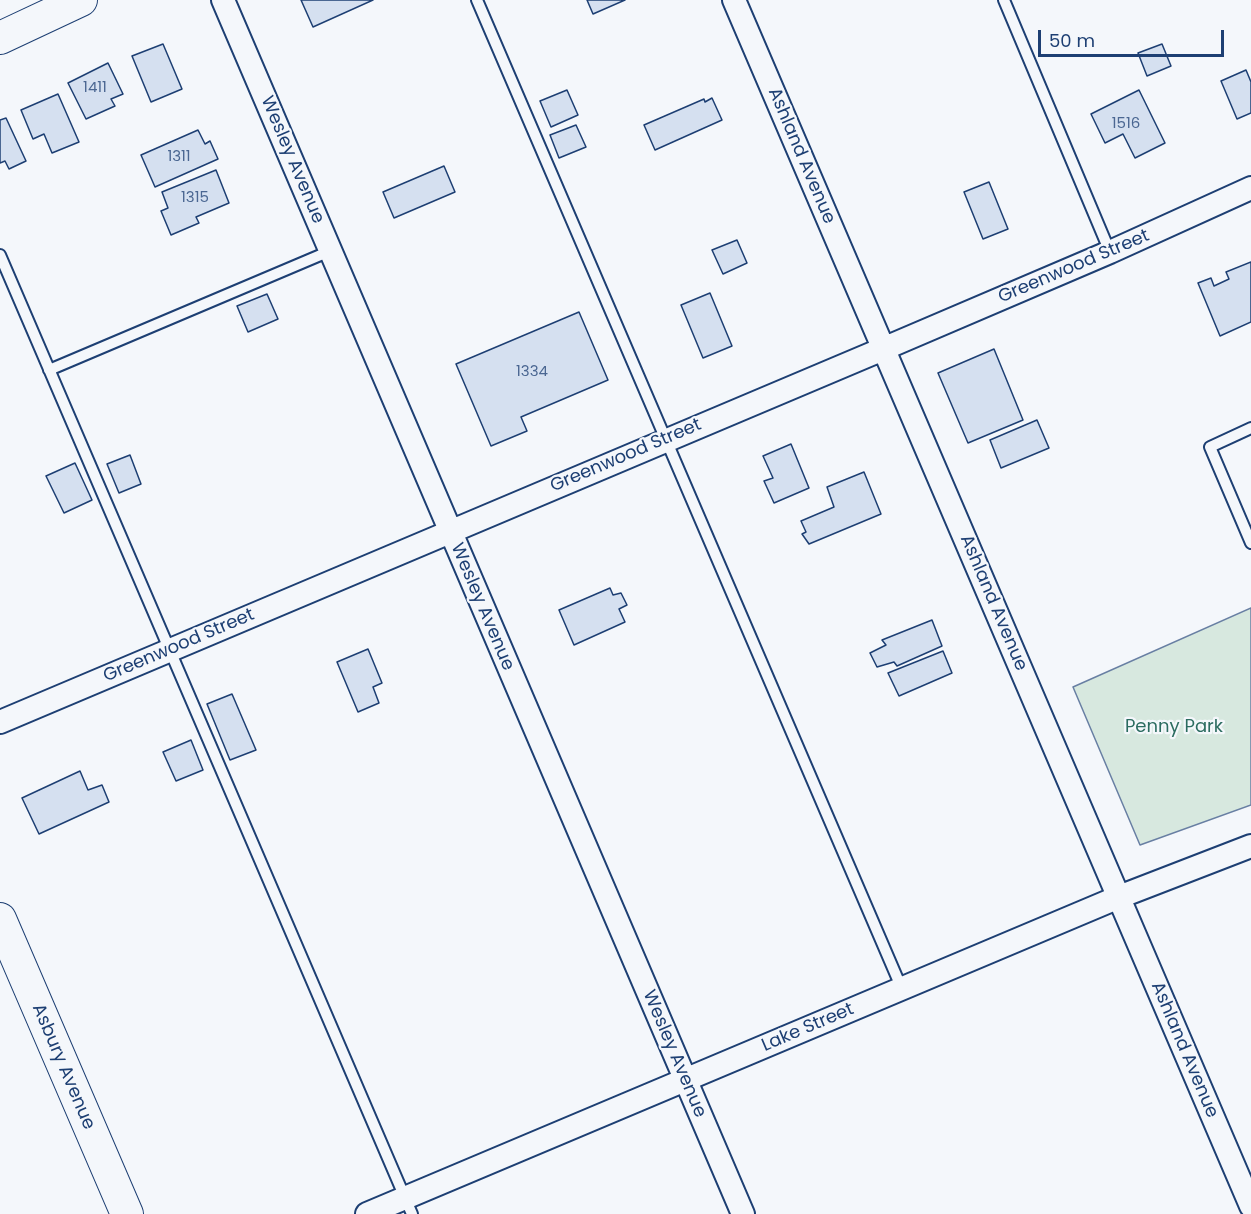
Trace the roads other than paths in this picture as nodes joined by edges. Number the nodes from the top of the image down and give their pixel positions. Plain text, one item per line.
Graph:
1 (81, 0) edge
2 (223, 0) edge
3 (477, 0) edge
4 (734, 0) edge
5 (1004, 0) edge
6 (0, 38) edge
7 (1251, 188) edge
8 (330, 251) junction
9 (1110, 252) junction
10 (0, 255) edge
11 (883, 349) junction
12 (49, 370) junction
13 (1251, 428) edge
14 (664, 440) junction
15 (450, 531) junction
16 (1251, 543) edge
17 (168, 650) junction
18 (0, 722) edge
19 (1251, 846) edge
20 (1119, 897) junction
21 (0, 919) edge
22 (902, 989) junction
23 (686, 1080) junction
24 (409, 1206) edge
25 (1251, 1206) edge
26 (127, 1214) edge
27 (367, 1214) edge
28 (743, 1214) edge

1 - 6 main road
2 - 8 street, Wesley Avenue
3 - 14 lane
4 - 11 street, Ashland Avenue
5 - 9 lane
7 - 9 street, Greenwood Street
8 - 12 lane
8 - 15 street, Wesley Avenue
9 - 11 street, Greenwood Street
10 - 12 lane
11 - 14 street, Greenwood Street
11 - 20 street, Ashland Avenue
12 - 17 lane
13 - 16 lane
14 - 15 street, Greenwood Street
14 - 22 lane
15 - 17 street, Greenwood Street
15 - 23 street, Wesley Avenue
17 - 18 street, Greenwood Street
17 - 24 lane
19 - 20 street, Lake Street
20 - 22 street, Lake Street
20 - 25 street, Ashland Avenue
21 - 26 main road, Asbury Avenue
22 - 23 street, Lake Street
23 - 24 street, Lake Street
23 - 28 street, Wesley Avenue
24 - 27 street, Lake Street

